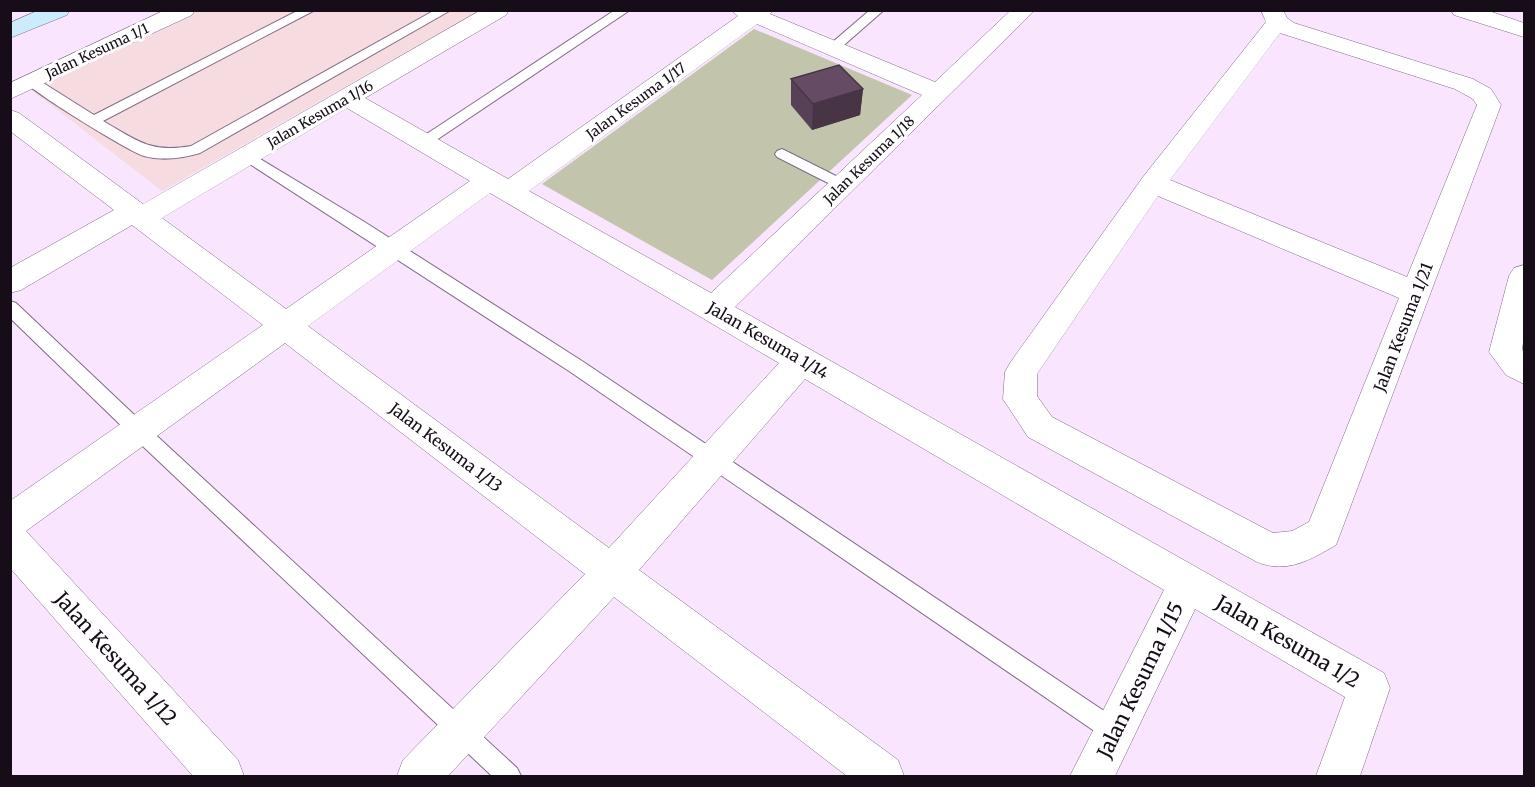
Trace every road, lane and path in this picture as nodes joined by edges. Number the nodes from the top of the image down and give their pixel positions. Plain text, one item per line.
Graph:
1 (59, 10) edge
2 (184, 10) edge
3 (309, 10) edge
4 (445, 10) edge
5 (498, 10) edge
6 (624, 10) edge
7 (878, 10) edge
8 (1024, 10) edge
9 (1462, 10) edge
10 (753, 12) edge
11 (1275, 16) edge
12 (1524, 30) edge
13 (10, 31) edge
14 (832, 49) junction
15 (32, 82) junction
16 (10, 92) edge
17 (939, 93) junction
18 (347, 98) junction
19 (10, 118) edge
20 (93, 121) junction
21 (424, 142) junction
22 (782, 154) dead end
23 (247, 156) junction
24 (1153, 183) junction
25 (843, 185) junction
26 (500, 186) junction
27 (138, 214) junction
28 (396, 248) junction
29 (1524, 276) edge
30 (10, 282) edge
31 (1416, 293) junction
32 (10, 307) edge
33 (714, 309) junction
34 (286, 326) junction
35 (802, 360) junction
36 (1524, 371) edge
37 (139, 431) junction
38 (716, 458) junction
39 (10, 522) edge
40 (10, 540) edge
41 (612, 572) junction
42 (1188, 583) junction
43 (1114, 731) junction
44 (461, 732) junction
45 (222, 777) edge
46 (419, 777) edge
47 (508, 777) edge
48 (882, 777) edge
49 (1092, 777) edge
50 (1338, 777) edge

1 - 13 street
2 - 15 street, Jalan Kesuma 1/1
3 - 20 lane
4 - 20 lane
5 - 18 street, Jalan Kesuma 1/16
6 - 21 lane
7 - 14 lane
8 - 17 street, Jalan Kesuma 1/18
9 - 12 street
10 - 14 street
10 - 26 street, Jalan Kesuma 1/17
11 - 24 street
11 - 31 street, Jalan Kesuma 1/21
14 - 17 street
15 - 16 street, Jalan Kesuma 1/1
15 - 20 lane
17 - 25 street, Jalan Kesuma 1/18
18 - 21 street, Jalan Kesuma 1/14
18 - 23 street, Jalan Kesuma 1/16
19 - 27 street, Jalan Kesuma 1/13
21 - 26 street, Jalan Kesuma 1/14
22 - 25 lane
23 - 27 street, Jalan Kesuma 1/16
23 - 28 lane
24 - 31 street
24 - 31 street, Jalan Kesuma 1/21
25 - 33 street, Jalan Kesuma 1/18
26 - 28 street, Jalan Kesuma 1/17
26 - 33 street, Jalan Kesuma 1/14
27 - 30 street, Jalan Kesuma 1/16
27 - 34 street, Jalan Kesuma 1/13
28 - 34 street, Jalan Kesuma 1/17
28 - 38 lane
29 - 36 street
32 - 37 lane
33 - 35 street, Jalan Kesuma 1/14
34 - 37 street, Jalan Kesuma 1/17
34 - 41 street, Jalan Kesuma 1/13
35 - 38 street
35 - 42 street, Jalan Kesuma 1/14
37 - 39 street, Jalan Kesuma 1/17
37 - 44 lane
38 - 41 street
38 - 43 lane
40 - 45 street, Jalan Kesuma 1/12
41 - 44 street
41 - 48 street, Jalan Kesuma 1/13
42 - 43 street, Jalan Kesuma 1/15
42 - 50 street, Jalan Kesuma 1/2
43 - 49 street, Jalan Kesuma 1/15
44 - 46 street
44 - 47 lane

